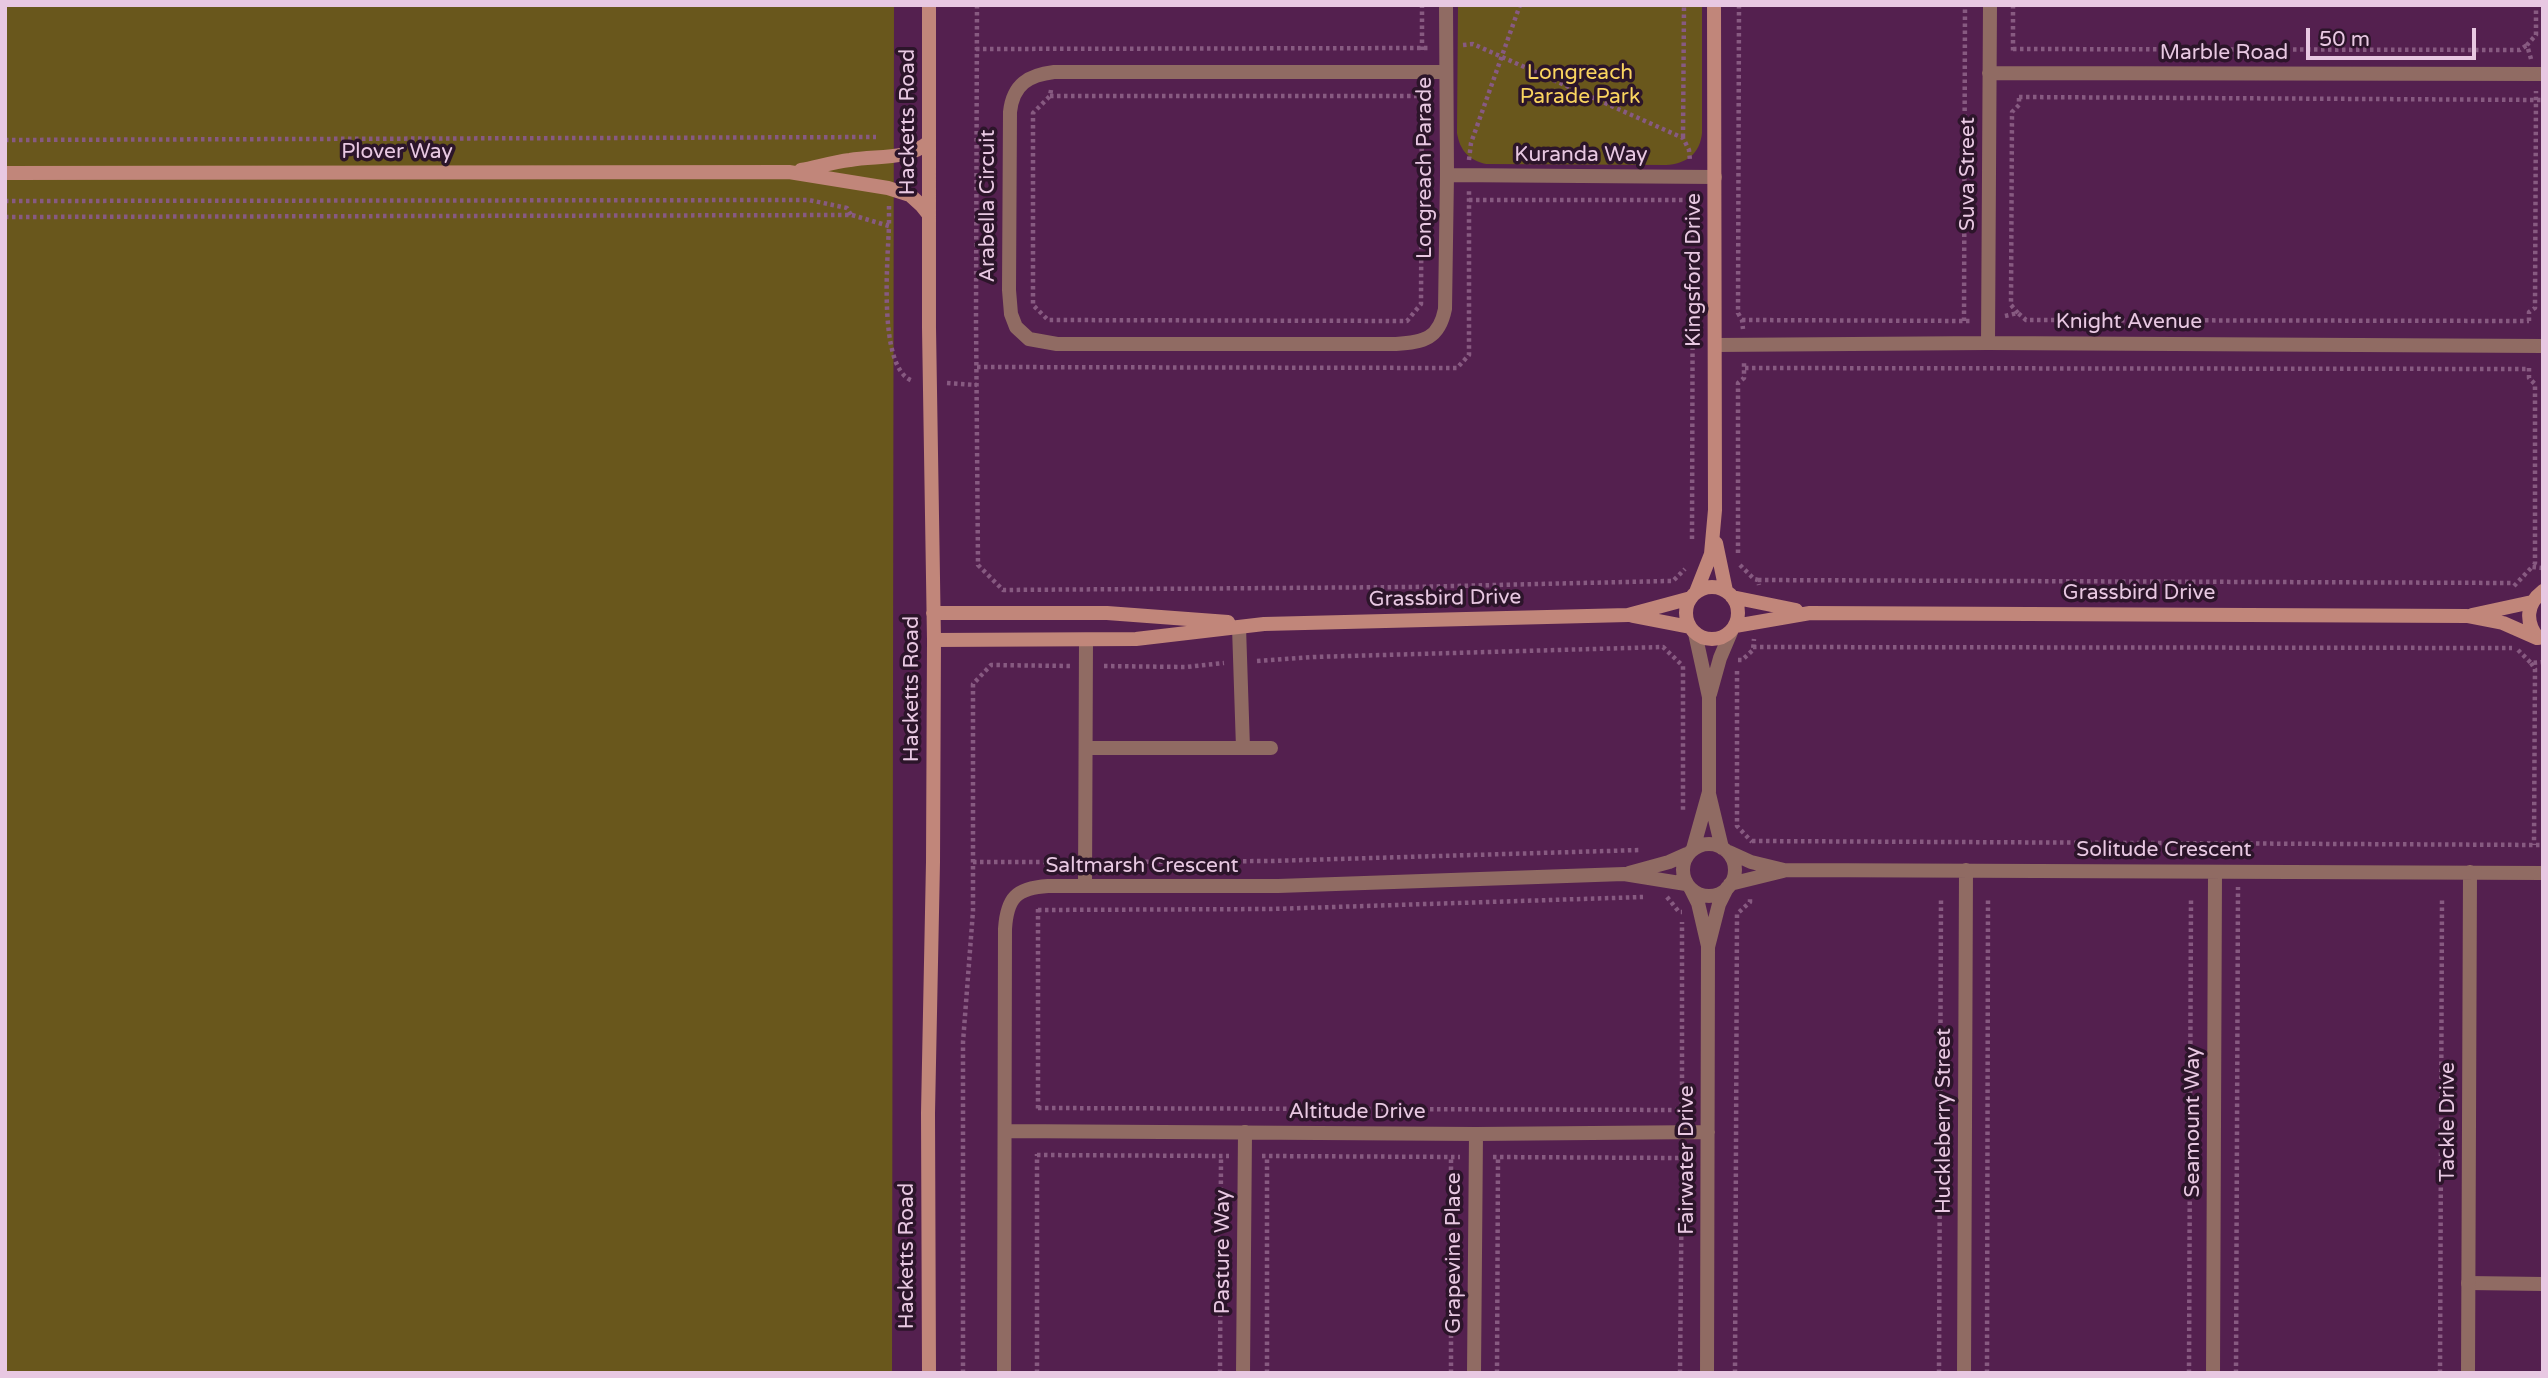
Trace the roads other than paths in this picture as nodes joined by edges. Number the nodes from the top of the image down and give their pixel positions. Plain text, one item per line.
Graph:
1 (929, 5) edge
2 (1446, 5) edge
3 (1714, 5) edge
4 (1990, 5) edge
5 (1446, 72) junction
6 (1989, 73) junction
7 (2539, 74) edge
8 (929, 142) junction
9 (789, 172) junction
10 (5, 173) edge
11 (1447, 175) junction
12 (1715, 177) junction
13 (929, 215) junction
14 (1437, 330) joint
15 (1988, 342) junction
16 (1715, 345) junction
17 (2536, 346) edge
18 (1714, 535) junction
19 (2540, 593) edge
20 (1729, 594) junction
21 (1693, 595) junction
22 (933, 612) junction
23 (1810, 613) junction
24 (1628, 615) junction
25 (2468, 616) junction
26 (1264, 624) junction
27 (1240, 627) junction
28 (1733, 629) junction
29 (1692, 630) junction
30 (934, 640) junction
31 (1086, 640) junction
32 (2541, 641) edge
33 (1709, 697) junction
34 (1086, 748) junction
35 (1243, 748) junction
36 (1271, 748) dead end
37 (1709, 792) junction
38 (1726, 850) junction
39 (1690, 851) junction
40 (1784, 870) junction
41 (1966, 870) junction
42 (2215, 872) junction
43 (2470, 872) junction
44 (2543, 873) edge
45 (1624, 874) junction
46 (1085, 886) junction
47 (1689, 886) junction
48 (1729, 886) junction
49 (1708, 947) junction
50 (1005, 1130) junction
51 (1245, 1132) junction
52 (1708, 1132) junction
53 (1476, 1133) junction
54 (2468, 1283) junction
55 (2543, 1284) edge
56 (929, 1373) edge
57 (1004, 1373) edge
58 (1243, 1373) edge
59 (1474, 1373) edge
60 (1707, 1373) edge
61 (1964, 1373) edge
62 (2213, 1373) edge
63 (2468, 1373) edge

1 - 8 street, Hacketts Road
2 - 5 street, Longreach Parade
3 - 12 street, Kingsford Drive
4 - 6 street, Suva Street
5 - 11 street, Longreach Parade
5 - 14 street, Arabella Circuit
6 - 7 street, Marble Road
6 - 15 street, Suva Street
8 - 9 street, Plover Way
8 - 13 street, Hacketts Road
9 - 10 street, Plover Way
9 - 13 street, Plover Way
11 - 12 street, Kuranda Way
11 - 14 street, Longreach Parade
12 - 16 street, Kingsford Drive
13 - 22 street, Hacketts Road
15 - 16 street, Knight Avenue
15 - 17 street, Knight Avenue
16 - 18 street, Kingsford Drive
18 - 20 street, Kingsford Drive
18 - 21 street, Kingsford Drive
19 - 25 street, Grassbird Drive
19 - 32 street
20 - 21 street
20 - 23 street, Grassbird Drive
20 - 28 street
21 - 24 street, Grassbird Drive
21 - 29 street
22 - 26 street, Grassbird Drive
22 - 30 street, Hacketts Road
23 - 25 street, Grassbird Drive
23 - 28 street, Grassbird Drive
24 - 26 street, Grassbird Drive
24 - 29 street, Grassbird Drive
25 - 32 street, Grassbird Drive
26 - 27 street, Grassbird Drive
27 - 31 street, Grassbird Drive
27 - 35 street
28 - 29 street
28 - 33 street
29 - 33 street
30 - 31 street, Grassbird Drive
30 - 56 street, Hacketts Road
31 - 34 street
33 - 37 street
34 - 35 street
34 - 46 street
35 - 36 street
37 - 38 street
37 - 39 street
38 - 39 street
38 - 40 street, Solitude Crescent
38 - 48 street
39 - 45 street
39 - 47 street
40 - 41 street, Solitude Crescent
40 - 48 street, Solitude Crescent
41 - 42 street, Solitude Crescent
41 - 61 street, Huckleberry Street
42 - 43 street, Solitude Crescent
42 - 62 street, Seamount Way
43 - 44 street, Solitude Crescent
43 - 54 street, Tackle Drive
45 - 46 street, Saltmarsh Crescent
45 - 47 street
46 - 50 street, Saltmarsh Crescent
47 - 48 street
47 - 49 street, Fairwater Drive
48 - 49 street, Fairwater Drive
49 - 52 street, Fairwater Drive
50 - 51 street, Altitude Drive
50 - 57 street, Saltmarsh Crescent
51 - 53 street, Altitude Drive
51 - 58 street, Pasture Way
52 - 53 street, Altitude Drive
52 - 60 street, Fairwater Drive
53 - 59 street, Grapevine Place
54 - 55 street
54 - 63 street, Tackle Drive

